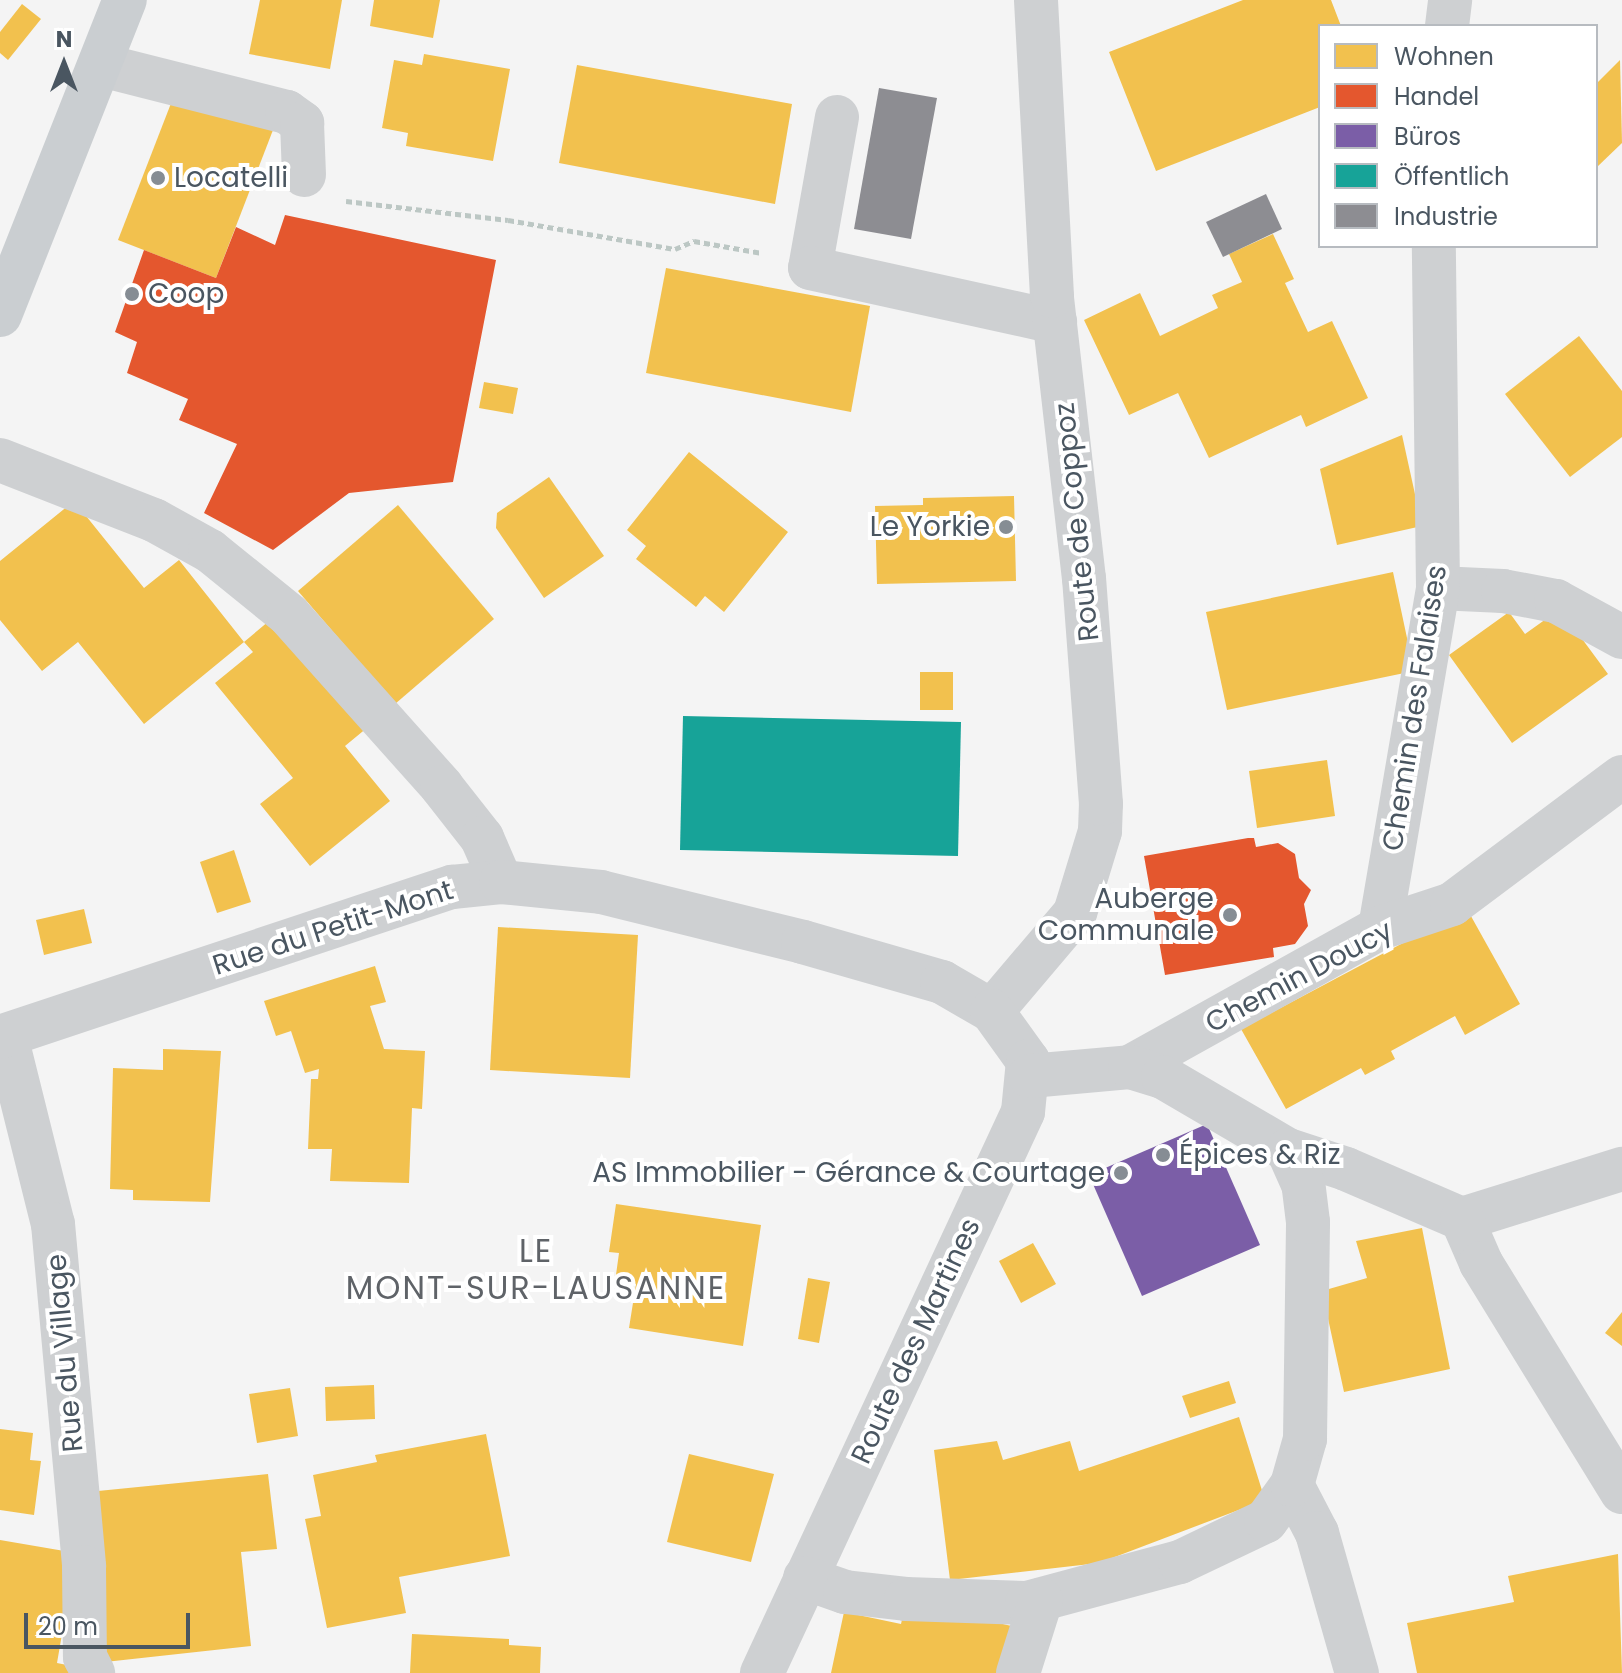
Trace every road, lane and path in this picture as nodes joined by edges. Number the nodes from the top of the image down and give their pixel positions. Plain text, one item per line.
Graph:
1 (125, 0) edge
2 (1036, 0) edge
3 (1450, 0) edge
4 (1447, 24) edge
5 (101, 65) junction
6 (837, 117) dead end
7 (304, 175) joint
8 (1434, 248) edge
9 (810, 268) junction
10 (0, 315) edge
11 (1055, 322) junction
12 (0, 460) edge
13 (1438, 588) junction
14 (1622, 637) edge
15 (1622, 777) edge
16 (501, 882) junction
17 (1380, 928) junction
18 (992, 1011) junction
19 (3, 1036) edge
20 (1130, 1067) junction
21 (1030, 1076) junction
22 (1288, 1150) junction
23 (1622, 1169) edge
24 (1462, 1219) junction
25 (1292, 1485) junction
26 (1622, 1492) edge
27 (805, 1578) junction
28 (1041, 1600) junction
29 (93, 1673) edge
30 (762, 1673) edge
31 (1018, 1673) edge
32 (1357, 1673) edge

1 - 5 main road
2 - 11 street, Route de Coppoz
3 - 4 street
5 - 7 street
5 - 10 main road
6 - 9 street
7 - 9 path
8 - 13 street, Chemin des Falaises
9 - 11 street
11 - 18 street, Route de Coppoz
12 - 16 street
13 - 14 street
13 - 17 street, Chemin des Falaises
15 - 17 street, Chemin Doucy
16 - 18 street, Rue du Petit-Mont
16 - 19 street, Rue du Petit-Mont
17 - 20 street, Chemin Doucy
18 - 21 street
19 - 29 street, Rue du Village
20 - 21 street
20 - 22 street
21 - 27 street, Route des Martines
22 - 24 street
22 - 25 street
23 - 24 street
24 - 26 street
25 - 28 street
25 - 32 street
27 - 28 street
27 - 30 street, Route des Martines
28 - 31 street

